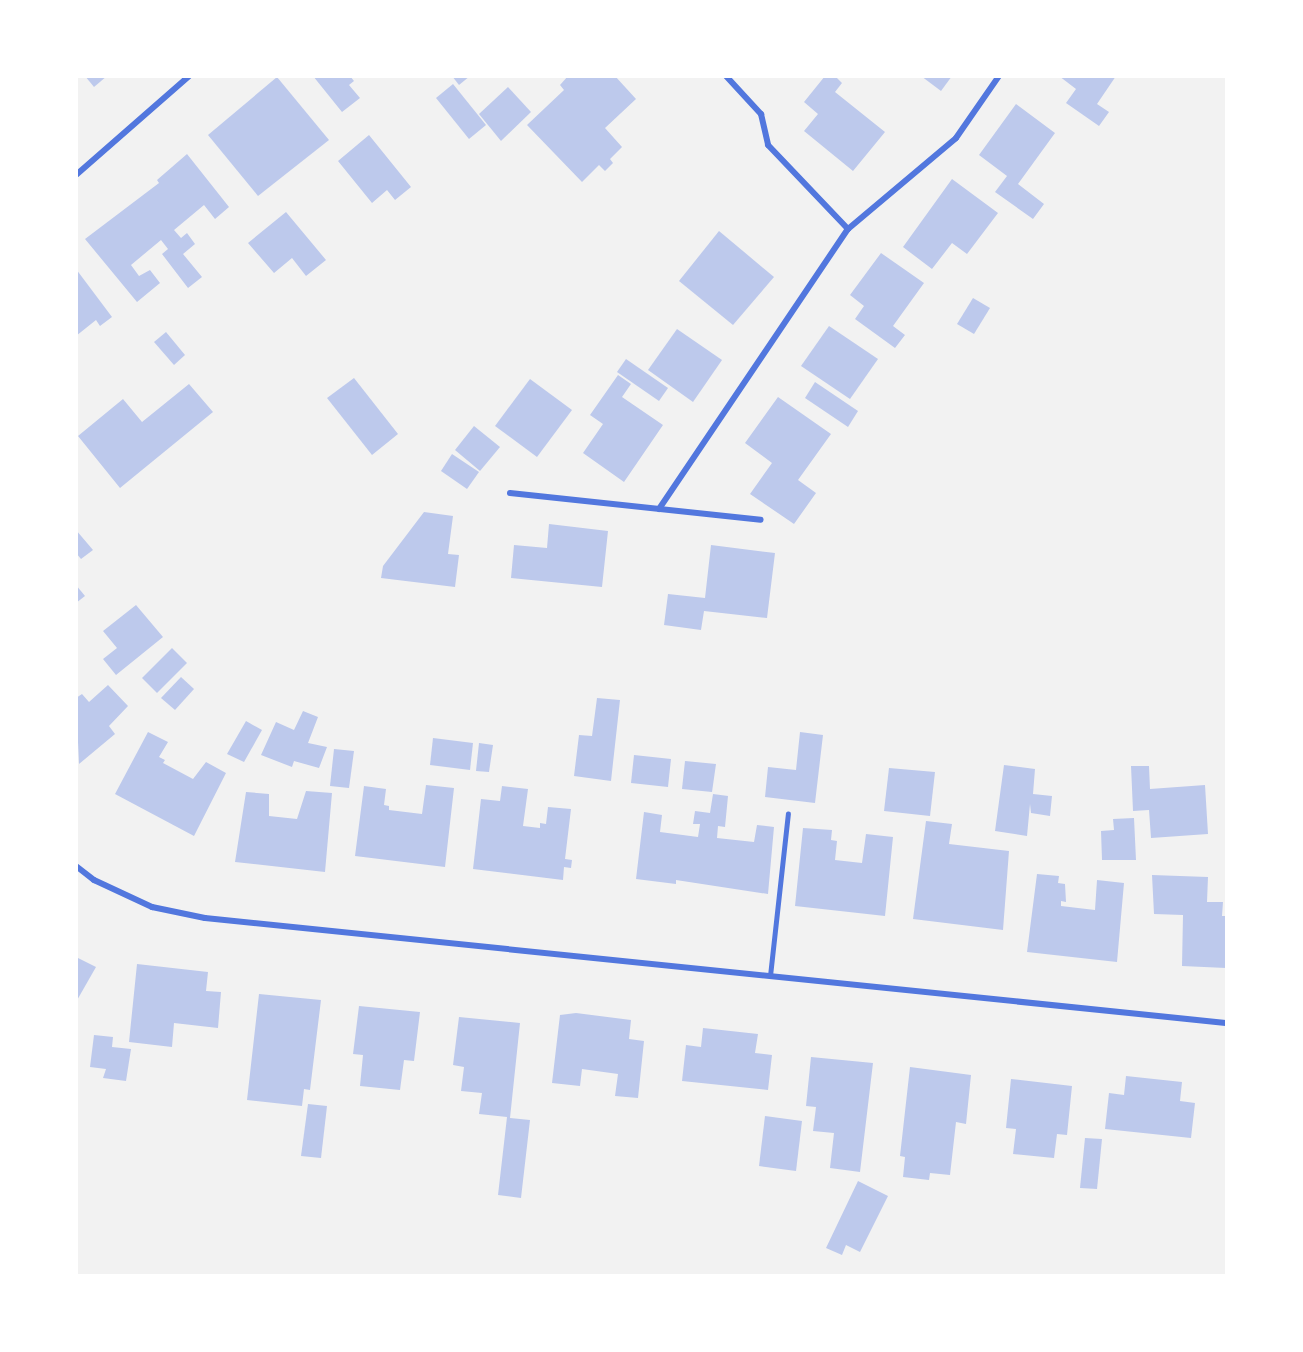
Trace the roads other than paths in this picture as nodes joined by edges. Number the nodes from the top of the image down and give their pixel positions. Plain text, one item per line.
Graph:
1 (189, 76) edge
2 (726, 76) edge
3 (999, 76) edge
4 (76, 175) edge
5 (848, 229) junction
6 (510, 493) dead end
7 (659, 509) junction
8 (761, 520) dead end
9 (788, 814) dead end
10 (76, 866) edge
11 (770, 976) junction
12 (1227, 1023) edge

1 - 4 street
2 - 5 street
3 - 5 street
5 - 7 street
6 - 7 street
7 - 8 street
9 - 11 lane
10 - 11 street
11 - 12 street

